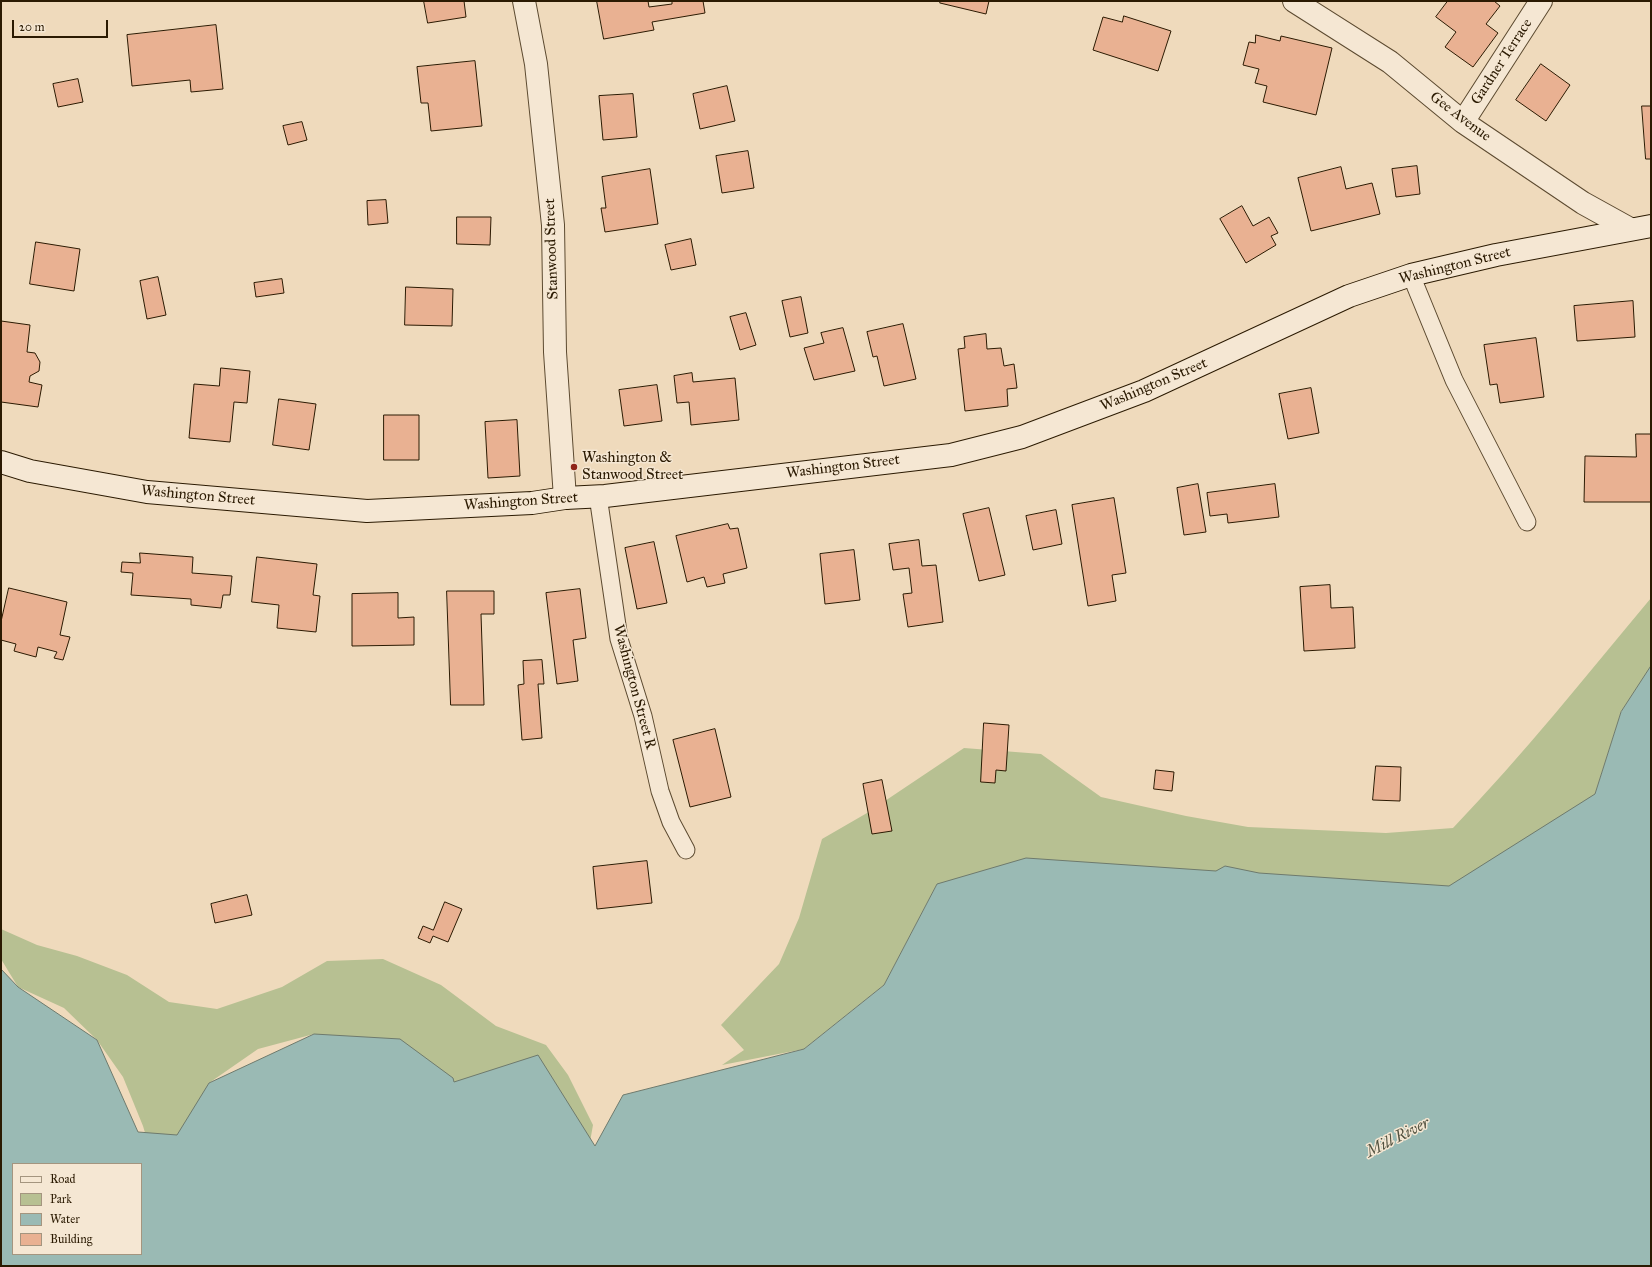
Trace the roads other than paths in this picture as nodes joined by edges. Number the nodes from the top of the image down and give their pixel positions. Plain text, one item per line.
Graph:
1 (524, 1) edge
2 (1294, 1) edge
3 (1541, 1) edge
4 (1463, 122) junction
5 (1651, 226) edge
6 (1630, 229) junction
7 (1411, 275) junction
8 (1, 462) edge
9 (598, 496) junction
10 (565, 498) junction
11 (1528, 522) dead end
12 (686, 850) dead end

1 - 10 main road, Stanwood Street
2 - 4 main road, Gee Avenue
3 - 4 main road, Gardner Terrace
4 - 6 main road, Gee Avenue
5 - 6 main road, Washington Street
6 - 7 main road, Washington Street
7 - 9 main road, Washington Street
7 - 11 lane
8 - 10 main road, Washington Street
9 - 10 main road, Washington Street
9 - 12 lane, Washington Street R

